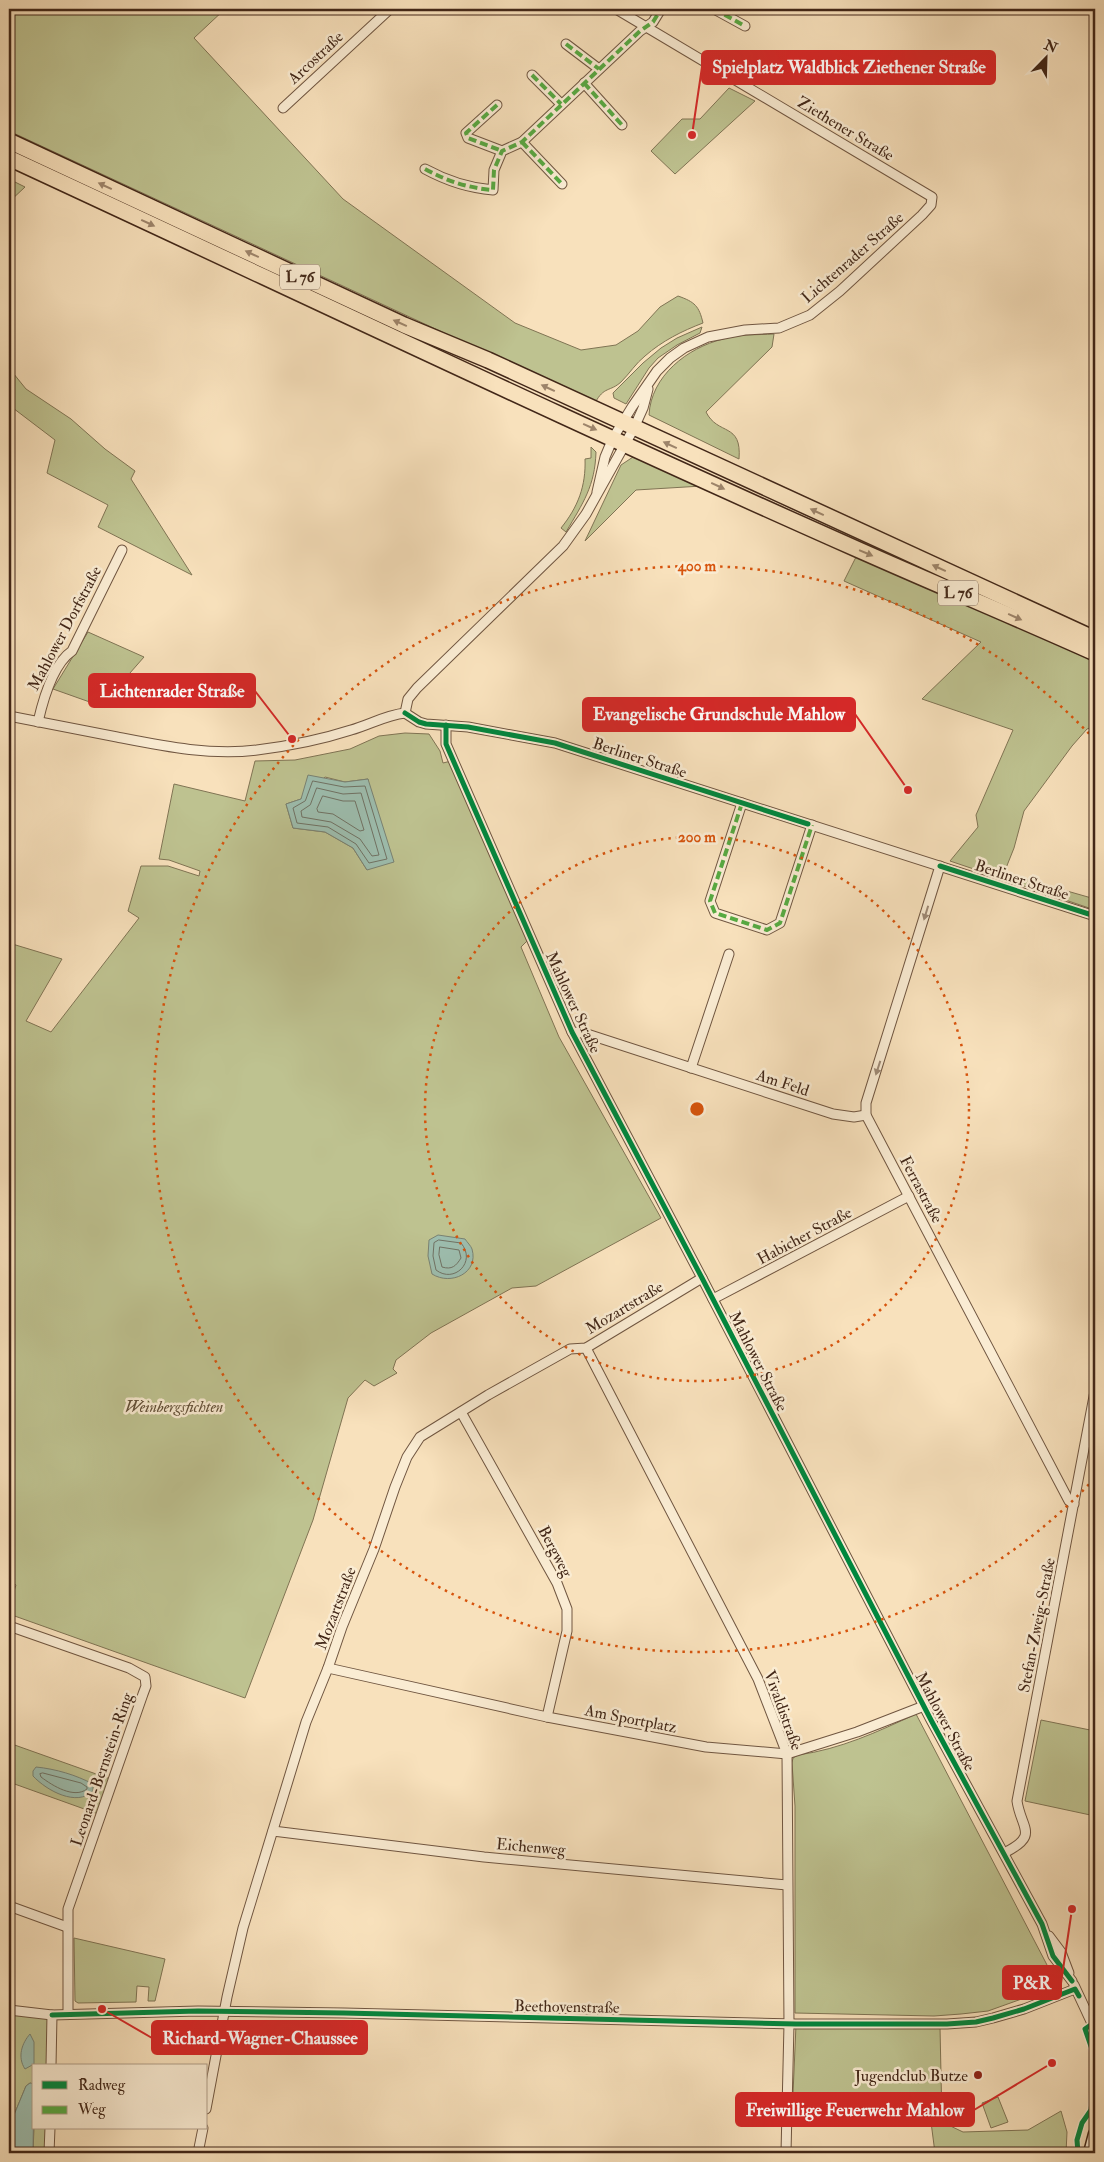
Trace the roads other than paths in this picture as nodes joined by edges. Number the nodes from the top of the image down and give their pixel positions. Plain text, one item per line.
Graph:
1 (390, 9) edge
2 (616, 9) edge
3 (661, 9) edge
4 (714, 9) edge
5 (646, 26) junction
6 (745, 26) dead end
7 (566, 44) dead end
8 (599, 69) junction
9 (532, 75) dead end
10 (584, 83) junction
11 (561, 104) junction
12 (497, 105) dead end
13 (283, 108) dead end
14 (622, 125) dead end
15 (9, 141) edge
16 (522, 142) junction
17 (502, 151) junction
18 (9, 158) edge
19 (425, 169) dead end
20 (562, 184) dead end
21 (932, 196) joint
22 (649, 385) junction
23 (628, 425) junction
24 (620, 441) junction
25 (597, 492) junction
26 (122, 550) dead end
27 (1095, 639) edge
28 (1095, 653) edge
29 (405, 713) junction
30 (9, 716) edge
31 (38, 722) junction
32 (446, 725) junction
33 (742, 803) junction
34 (812, 825) junction
35 (940, 866) junction
36 (1095, 916) edge
37 (729, 954) dead end
38 (572, 1032) junction
39 (691, 1068) junction
40 (866, 1115) junction
41 (908, 1196) junction
42 (702, 1278) junction
43 (713, 1299) junction
44 (586, 1348) junction
45 (1095, 1391) edge
46 (461, 1412) junction
47 (1074, 1504) junction
48 (9, 1626) edge
49 (328, 1668) junction
50 (924, 1706) junction
51 (547, 1717) junction
52 (787, 1754) junction
53 (273, 1831) junction
54 (1004, 1853) junction
55 (787, 1885) junction
56 (9, 1906) edge
57 (67, 1927) junction
58 (1074, 1985) junction
59 (9, 2010) edge
60 (224, 2012) junction
61 (68, 2013) junction
62 (52, 2014) junction
63 (789, 2024) junction
64 (1095, 2030) edge
65 (51, 2064) edge
66 (208, 2098) edge
67 (50, 2130) edge
68 (203, 2130) edge
69 (1095, 2134) edge
70 (49, 2153) edge
71 (198, 2153) edge
72 (786, 2153) edge
73 (1090, 2153) edge

1 - 13 street, Arcostraße
2 - 5 street, Ziethener Straße
3 - 5 street
4 - 6 street
5 - 8 street
5 - 21 street, Ziethener Straße
7 - 8 street
8 - 10 street
9 - 11 street
10 - 11 street
10 - 14 street
11 - 16 street
12 - 17 street
23 -> 15 main road, L 76
16 - 17 street
16 - 20 street
17 - 19 street
18 -> 24 main road, L 76
21 - 22 street, Lichtenrader Straße
22 - 23 street, Lichtenrader Straße
22 - 23 street, Lichtenrader Straße
23 - 24 street, Lichtenrader Straße
23 - 24 street, Lichtenrader Straße
27 -> 23 main road, L 76
24 - 25 street, Lichtenrader Straße
24 - 25 street, Lichtenrader Straße
24 -> 28 main road, L 76
25 - 29 street, Lichtenrader Straße
26 - 31 street, Mahlower Dorfstraße
29 - 31 street
29 - 32 street, Berliner Straße
30 - 31 street
32 - 33 street, Berliner Straße
32 - 38 street, Mahlower Straße
33 - 34 street, Berliner Straße
33 - 34 street
34 - 35 street, Berliner Straße
35 - 36 street, Berliner Straße
35 -> 40 street, Ferrastraße
37 - 39 street
38 - 39 street, Am Feld
38 - 42 street, Mahlower Straße
39 - 40 street, Am Feld
40 - 41 street, Ferrastraße
41 - 43 street, Habicher Straße
41 - 47 street, Ferrastraße
42 - 43 street, Mahlower Straße
42 - 44 street, Mozartstraße
43 - 50 street, Mahlower Straße
44 - 46 street, Mozartstraße
44 - 52 street, Vivaldistraße
45 - 47 street, Stefan-Zweig-Straße
46 - 49 street, Mozartstraße
46 - 51 street, Bergweg
47 - 54 street, Stefan-Zweig-Straße
48 - 57 street, Leonard-Bernstein-Ring
49 - 51 street, Am Sportplatz
49 - 53 street, Mozartstraße
50 - 52 street, Am Sportplatz
50 - 54 street, Mahlower Straße
51 - 52 street, Am Sportplatz
52 - 55 street, Vivaldistraße
53 - 55 street, Eichenweg
53 - 60 street, Mozartstraße
54 - 58 street, Mahlower Straße
55 - 63 street, Vivaldistraße
56 - 57 street
57 - 61 street, Leonard-Bernstein-Ring
58 - 63 street, Beethovenstraße
58 - 64 street, Mahlower Straße
59 - 62 street, Beethovenstraße
60 - 61 street, Beethovenstraße
60 - 63 street, Beethovenstraße
60 - 66 street, Mozartstraße
61 - 62 street, Beethovenstraße
62 - 65 street
63 - 72 street, Vivaldistraße
67 - 70 street
68 - 71 street
69 - 73 main road

